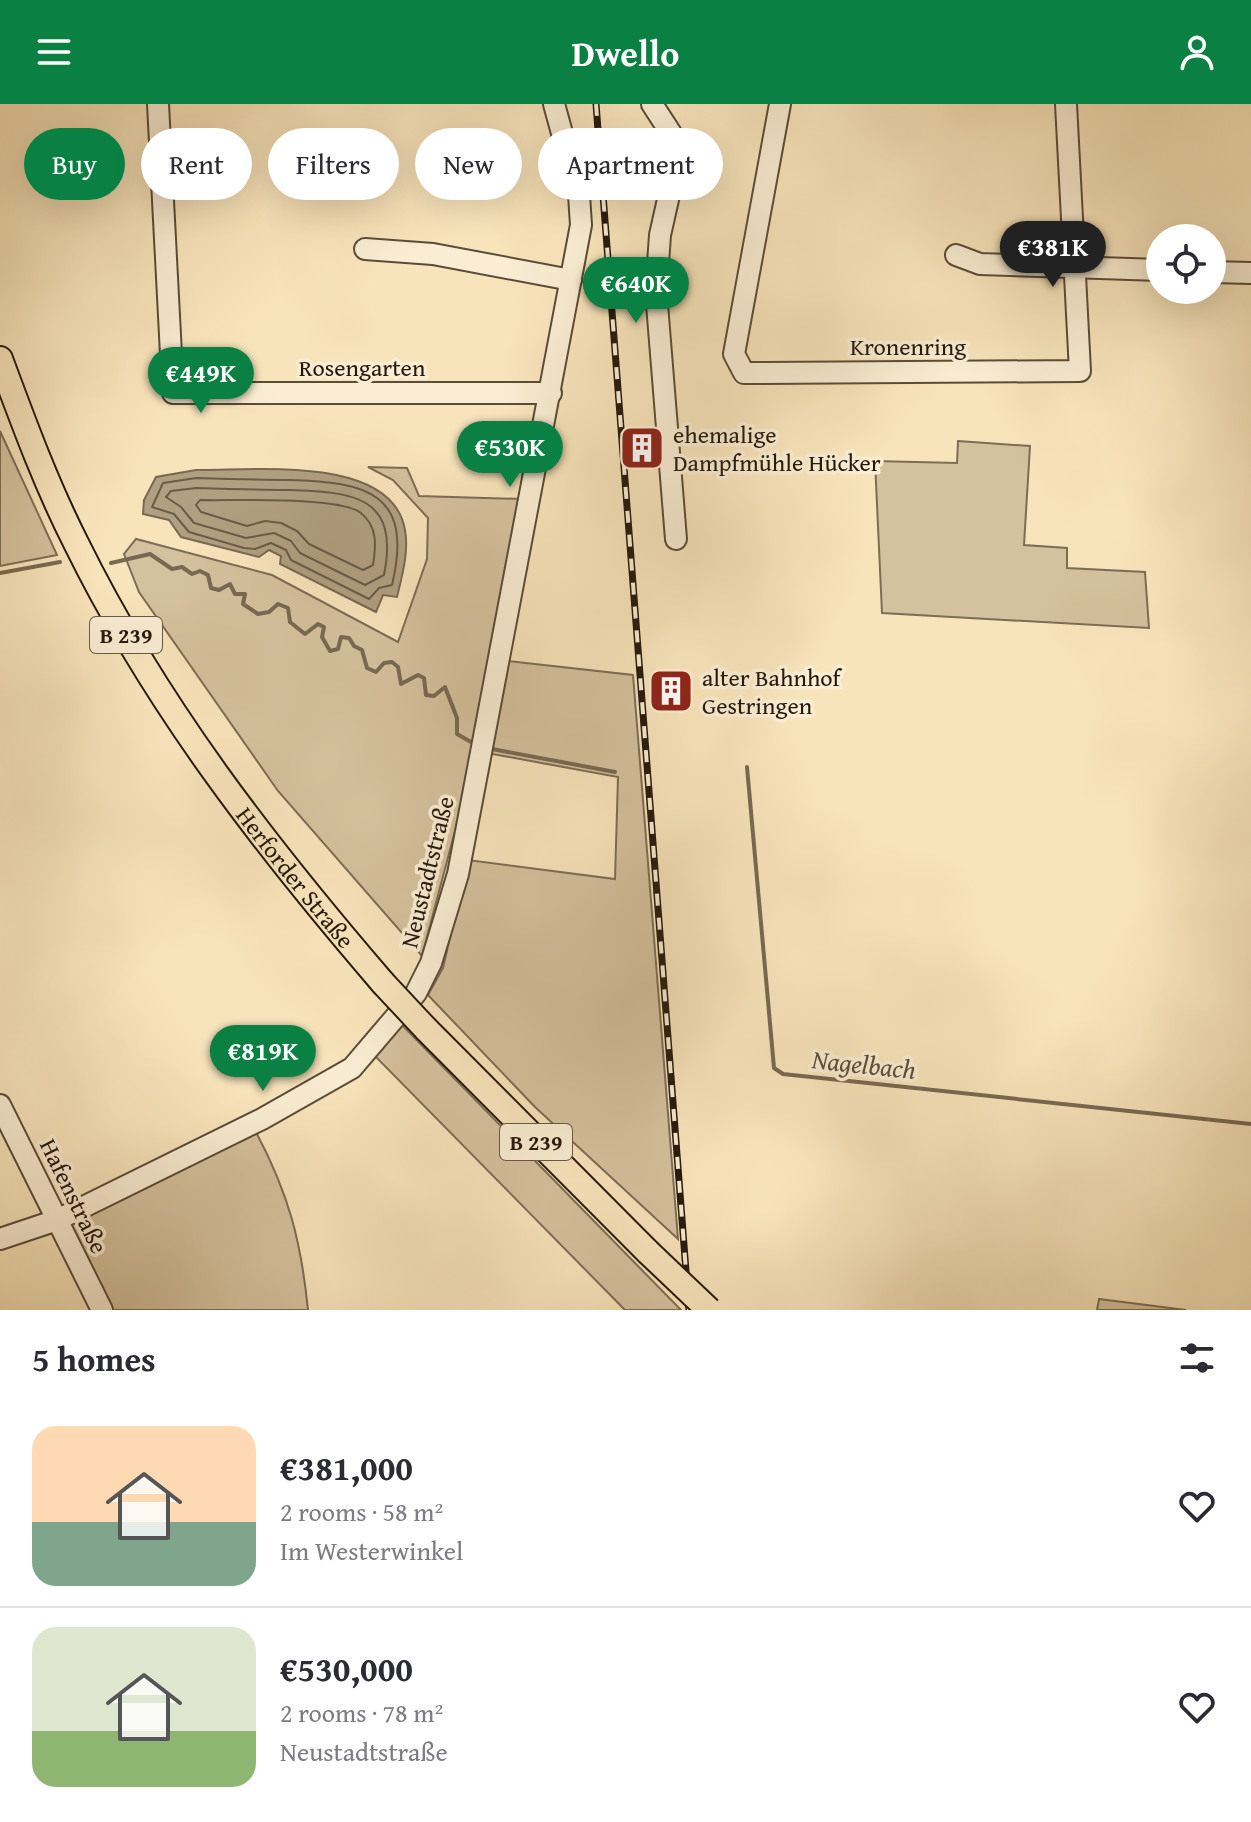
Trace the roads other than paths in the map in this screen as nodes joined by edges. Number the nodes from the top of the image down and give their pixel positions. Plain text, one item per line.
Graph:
1 (158, 104) edge
2 (554, 104) edge
3 (652, 104) edge
4 (780, 104) edge
5 (1066, 104) edge
6 (365, 249) dead end
7 (956, 255) dead end
8 (1075, 268) junction
9 (1146, 270) edge
10 (1226, 272) edge
11 (1251, 273) edge
12 (571, 280) junction
13 (0, 359) edge
14 (551, 393) junction
15 (676, 539) dead end
16 (0, 1105) edge
17 (57, 1220) junction
18 (0, 1239) edge
19 (102, 1310) edge
20 (709, 1310) edge

1 - 14 street, Rosengarten
2 - 12 street, Neustadtstraße
3 - 15 street
4 - 8 street, Kronenring
5 - 8 street, Kronenring
6 - 12 street
7 - 8 street
8 - 9 street
10 - 11 street
12 - 14 street, Neustadtstraße
13 - 20 main road, Herforder Straße / B 239, bridge
14 - 17 street, Neustadtstraße
16 - 17 street, Hafenstraße
17 - 18 street, Neustadtstraße
17 - 19 street, Hafenstraße

